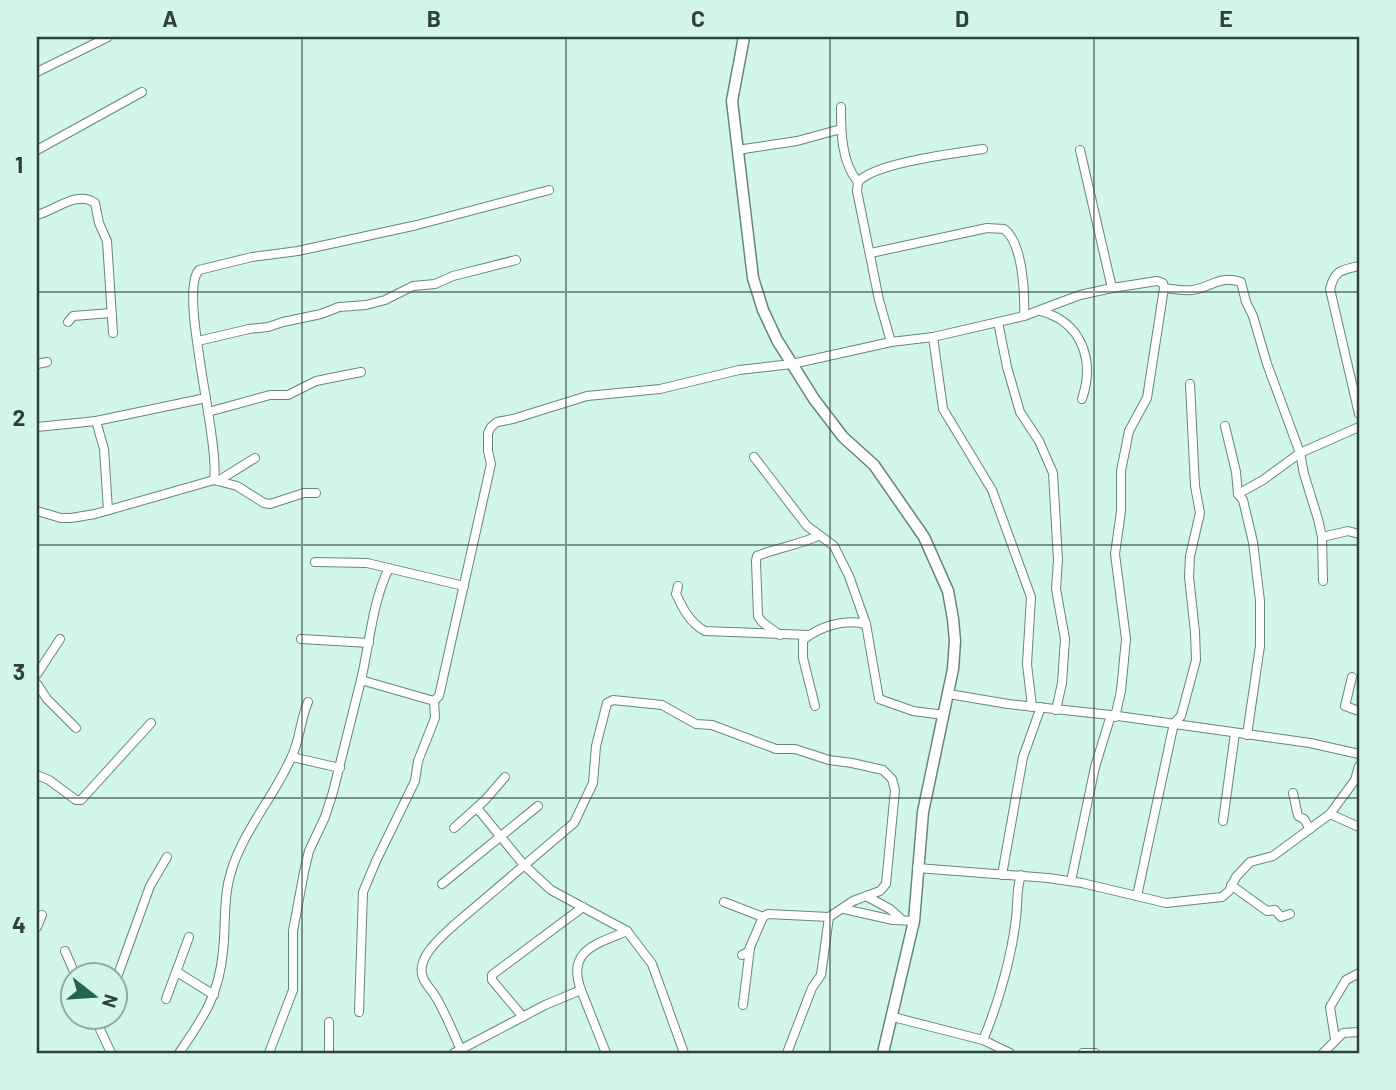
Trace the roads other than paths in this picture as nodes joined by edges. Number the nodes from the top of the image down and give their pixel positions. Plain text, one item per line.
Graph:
1 (108, 37) edge
2 (744, 37) edge
3 (37, 72) edge
4 (142, 92) dead end
5 (841, 107) dead end
6 (841, 128) junction
7 (983, 149) dead end
8 (37, 150) edge
9 (737, 150) junction
10 (1080, 150) dead end
11 (858, 182) junction
12 (549, 190) dead end
13 (37, 215) edge
14 (871, 253) junction
15 (516, 260) dead end
16 (1359, 266) edge
17 (1112, 288) junction
18 (1164, 288) junction
19 (1040, 311) junction
20 (111, 313) junction
21 (1024, 316) junction
22 (68, 322) dead end
23 (998, 322) junction
24 (113, 333) dead end
25 (933, 337) junction
26 (198, 341) junction
27 (891, 342) junction
28 (47, 362) dead end
29 (37, 364) edge
30 (792, 364) junction
31 (361, 372) dead end
32 (1190, 384) dead end
33 (206, 398) junction
34 (1082, 399) dead end
35 (208, 412) junction
36 (1359, 414) edge
37 (96, 421) junction
38 (37, 426) edge
39 (1225, 426) dead end
40 (1359, 427) edge
41 (1300, 453) junction
42 (754, 457) dead end
43 (255, 458) dead end
44 (216, 480) junction
45 (316, 493) dead end
46 (1238, 494) junction
47 (108, 510) junction
48 (37, 512) edge
49 (1359, 534) edge
50 (818, 536) junction
51 (1322, 537) junction
52 (315, 562) dead end
53 (389, 568) junction
54 (1323, 581) dead end
55 (464, 586) junction
56 (678, 586) dead end
57 (866, 624) junction
58 (780, 635) junction
59 (809, 635) junction
60 (60, 639) dead end
61 (301, 639) dead end
62 (369, 643) junction
63 (37, 674) edge
64 (1352, 677) dead end
65 (361, 680) junction
66 (37, 684) edge
67 (949, 694) junction
68 (433, 701) junction
69 (308, 702) dead end
70 (815, 706) dead end
71 (1037, 707) junction
72 (1056, 710) junction
73 (1359, 711) edge
74 (944, 715) junction
75 (1113, 716) junction
76 (151, 723) dead end
77 (1174, 723) junction
78 (76, 728) dead end
79 (1235, 733) junction
80 (1247, 735) junction
81 (1359, 754) edge
82 (292, 757) junction
83 (1359, 766) edge
84 (340, 768) junction
85 (37, 775) edge
86 (505, 777) dead end
87 (1357, 782) edge
88 (1293, 793) dead end
89 (538, 806) dead end
90 (477, 808) junction
91 (1330, 814) junction
92 (1223, 821) dead end
93 (1359, 827) edge
94 (454, 828) dead end
95 (1310, 829) junction
96 (502, 836) junction
97 (167, 857) dead end
98 (524, 865) junction
99 (917, 868) junction
100 (1002, 875) junction
101 (1021, 875) junction
102 (1071, 881) junction
103 (442, 884) dead end
104 (1231, 885) junction
105 (866, 896) junction
106 (1137, 896) junction
107 (724, 902) dead end
108 (583, 907) junction
109 (844, 909) junction
110 (1290, 914) dead end
111 (42, 915) dead end
112 (763, 917) junction
113 (829, 917) junction
114 (901, 919) junction
115 (914, 921) junction
116 (37, 927) edge
117 (627, 931) junction
118 (189, 937) dead end
119 (750, 948) junction
120 (65, 951) dead end
121 (742, 955) dead end
122 (69, 960) edge
123 (123, 960) edge
124 (177, 972) junction
125 (1359, 973) edge
126 (581, 990) junction
127 (214, 995) junction
128 (166, 999) dead end
129 (743, 1005) dead end
130 (359, 1013) dead end
131 (523, 1017) junction
132 (893, 1017) junction
133 (329, 1022) dead end
134 (100, 1030) edge
135 (1359, 1032) edge
136 (1335, 1039) junction
137 (983, 1040) junction
138 (457, 1051) edge
139 (111, 1053) edge
140 (179, 1053) edge
141 (270, 1053) edge
142 (329, 1053) edge
143 (606, 1053) edge
144 (684, 1053) edge
145 (788, 1053) edge
146 (883, 1053) edge
147 (1010, 1053) edge
148 (1083, 1053) edge
149 (1095, 1053) edge
150 (1323, 1053) edge

1 - 3 street
2 - 9 street
4 - 8 street
5 - 6 street
6 - 9 street
6 - 11 street
7 - 11 street
9 - 30 street
10 - 17 street
11 - 14 street
12 - 26 street
13 - 20 street
14 - 21 street
14 - 27 street
15 - 26 street
16 - 36 street
17 - 18 street
17 - 19 street
18 - 41 street
18 - 75 street
19 - 21 street
19 - 34 street
20 - 22 street
20 - 24 street
21 - 23 street
23 - 25 street
23 - 72 street
25 - 27 street
25 - 71 street
26 - 33 street
27 - 30 street
28 - 29 street
30 - 55 street
30 - 67 street
31 - 35 street
32 - 77 street
33 - 35 street
33 - 37 street
35 - 44 street
37 - 38 street
37 - 47 street
39 - 46 street
40 - 41 street
41 - 46 street
41 - 51 street
42 - 50 street
43 - 44 street
44 - 45 street
44 - 47 street
46 - 80 street
47 - 48 street
49 - 51 street
50 - 57 street
50 - 58 street
51 - 54 street
52 - 53 street
53 - 55 street
53 - 62 street
55 - 68 street
56 - 58 street
57 - 59 street
57 - 74 street
58 - 59 street
59 - 70 street
60 - 63 street
61 - 62 street
62 - 65 street
64 - 73 street
65 - 68 street
65 - 84 street
66 - 78 street
67 - 71 street
67 - 74 street
68 - 130 street
69 - 82 street
71 - 72 street
71 - 100 street
72 - 75 street
74 - 99 street
75 - 77 street
75 - 102 street
76 - 85 street
77 - 79 street
77 - 106 street
79 - 80 street
79 - 92 street
80 - 81 street
82 - 84 street
82 - 127 street
83 - 87 street
84 - 141 street
86 - 90 street
87 - 91 street
88 - 95 street
89 - 96 street
90 - 94 street
90 - 96 street
91 - 93 street
91 - 95 street
95 - 104 street
96 - 98 street
96 - 103 street
97 - 123 street
98 - 105 street
98 - 108 street
98 - 138 street
99 - 100 street
99 - 115 street
100 - 101 street
101 - 102 street
101 - 137 street
102 - 106 street
104 - 106 street
104 - 110 street
105 - 109 street
105 - 114 street
107 - 112 street
108 - 117 street
108 - 131 street
109 - 113 street
109 - 114 street
111 - 116 street
112 - 113 street
112 - 119 street
113 - 145 street
114 - 115 street
115 - 132 street
117 - 126 street
117 - 144 street
118 - 124 street
119 - 121 street
119 - 129 street
120 - 122 street
124 - 127 street
124 - 128 street
125 - 136 street
126 - 131 street
126 - 143 street
127 - 140 street
131 - 138 street
132 - 137 street
132 - 146 street
133 - 142 street
134 - 139 street
135 - 136 street
136 - 150 street
137 - 147 street
148 - 149 street

